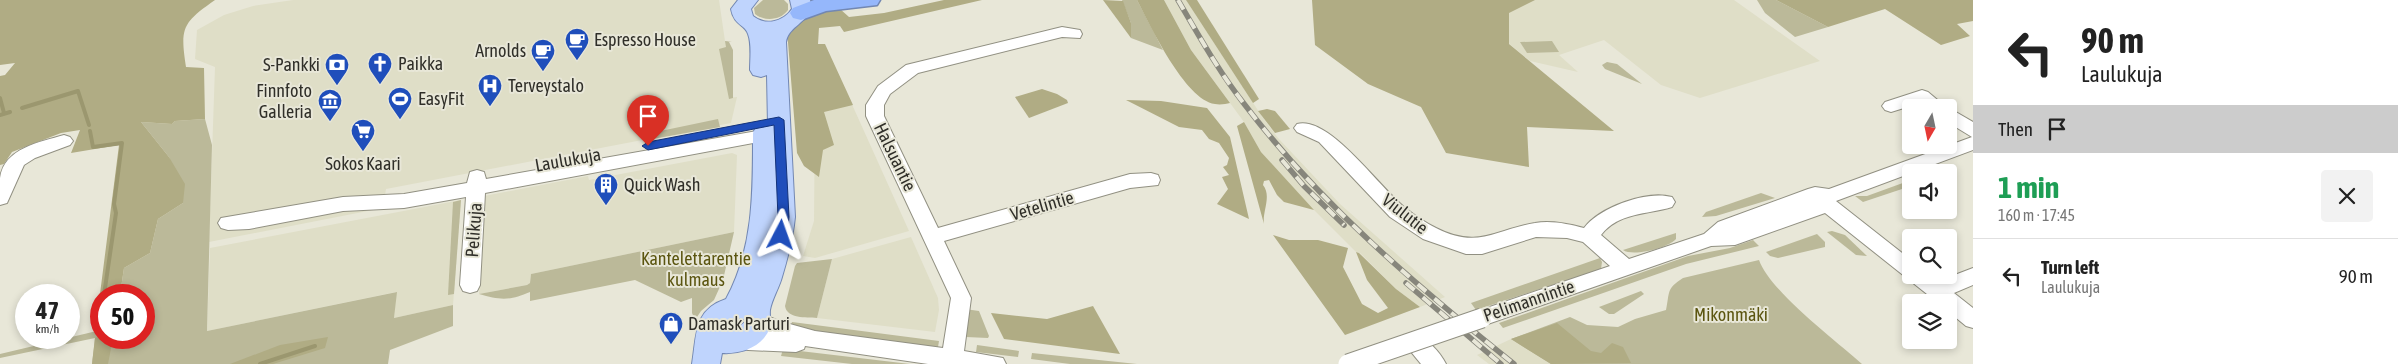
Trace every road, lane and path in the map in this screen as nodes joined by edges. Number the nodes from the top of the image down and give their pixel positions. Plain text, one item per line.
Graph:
1 (748, 0) edge
2 (869, 0) edge
3 (801, 6) edge
4 (754, 26) junction
5 (783, 26) junction
6 (1074, 34) dead end
7 (1913, 99) edge
8 (1926, 99) edge
9 (1902, 102) edge
10 (1891, 106) dead end
11 (1958, 120) edge
12 (772, 128) junction
13 (1303, 128) dead end
14 (1973, 130) edge
15 (64, 141) dead end
16 (1973, 143) edge
17 (1151, 180) dead end
18 (477, 182) junction
19 (0, 198) edge
20 (1824, 198) junction
21 (1665, 202) dead end
22 (228, 224) dead end
23 (1589, 236) junction
24 (933, 237) junction
25 (1902, 252) edge
26 (1902, 263) edge
27 (1626, 268) junction
28 (1973, 276) edge
29 (1957, 280) edge
30 (1939, 284) edge
31 (470, 285) dead end
32 (1973, 306) edge
33 (1973, 320) edge
34 (738, 332) edge
35 (1414, 342) junction
36 (952, 359) junction
37 (706, 364) edge
38 (995, 364) edge
39 (1348, 364) edge
40 (1435, 364) edge

1 - 4 main road
2 - 3 highway
3 - 5 main road
4 - 5 main road
4 - 12 main road
5 - 12 main road
6 - 24 street, Halsuantie
7 - 8 street
9 - 10 street
11 - 14 street
12 - 18 street, Laulukuja
12 - 34 main road
13 - 23 street, Viulutie
15 - 19 street
16 - 20 street, Pelimannintie
17 - 24 street, Vetelintie
18 - 22 street, Laulukuja
18 - 31 street, Pelikuja
20 - 25 street
20 - 26 street
20 - 27 street, Pelimannintie
21 - 23 street
23 - 27 street, Viulutie
24 - 36 street, Halsuantie
27 - 35 street, Pelimannintie, bridge
28 - 29 street
30 - 32 street
30 - 33 street
34 - 36 street
34 - 37 main road
35 - 39 street, Pelimannintie, bridge
35 - 40 street
36 - 38 street

